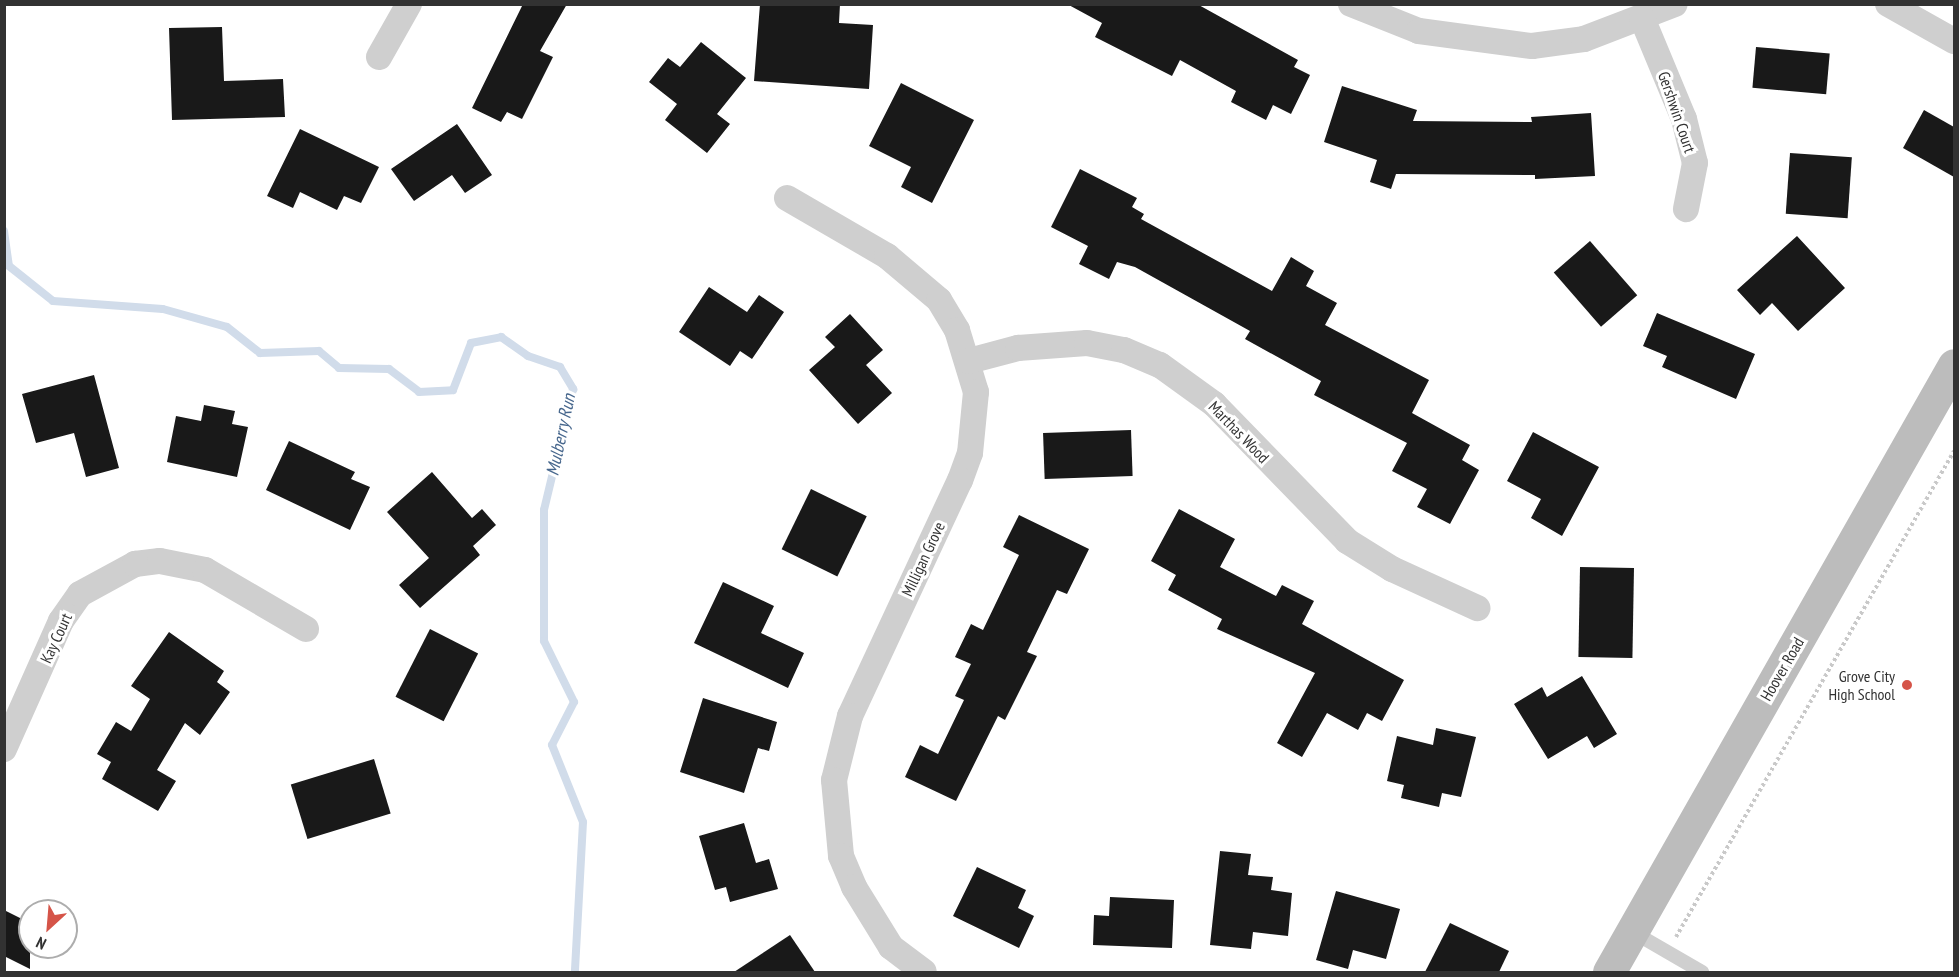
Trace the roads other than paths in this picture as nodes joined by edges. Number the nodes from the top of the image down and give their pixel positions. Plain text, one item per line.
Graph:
1 (409, 4) edge
2 (1351, 4) edge
3 (1675, 4) edge
4 (1888, 4) edge
5 (1642, 18) junction
6 (1954, 41) edge
7 (379, 57) dead end
8 (787, 198) dead end
9 (1686, 209) dead end
10 (969, 361) junction
11 (1954, 365) edge
12 (1477, 608) dead end
13 (306, 629) dead end
14 (4, 749) edge
15 (1633, 932) junction
16 (924, 972) edge
17 (1609, 972) edge
18 (1702, 972) edge

1 - 7 street
2 - 5 street
3 - 5 street
4 - 6 street
5 - 9 street, Gershwin Court
8 - 10 street, Milligan Grove
10 - 12 street, Marthas Wood
10 - 16 street, Milligan Grove
11 - 15 main road, Hoover Road
13 - 14 street, Kay Court
15 - 17 main road, Hoover Road
15 - 18 lane

